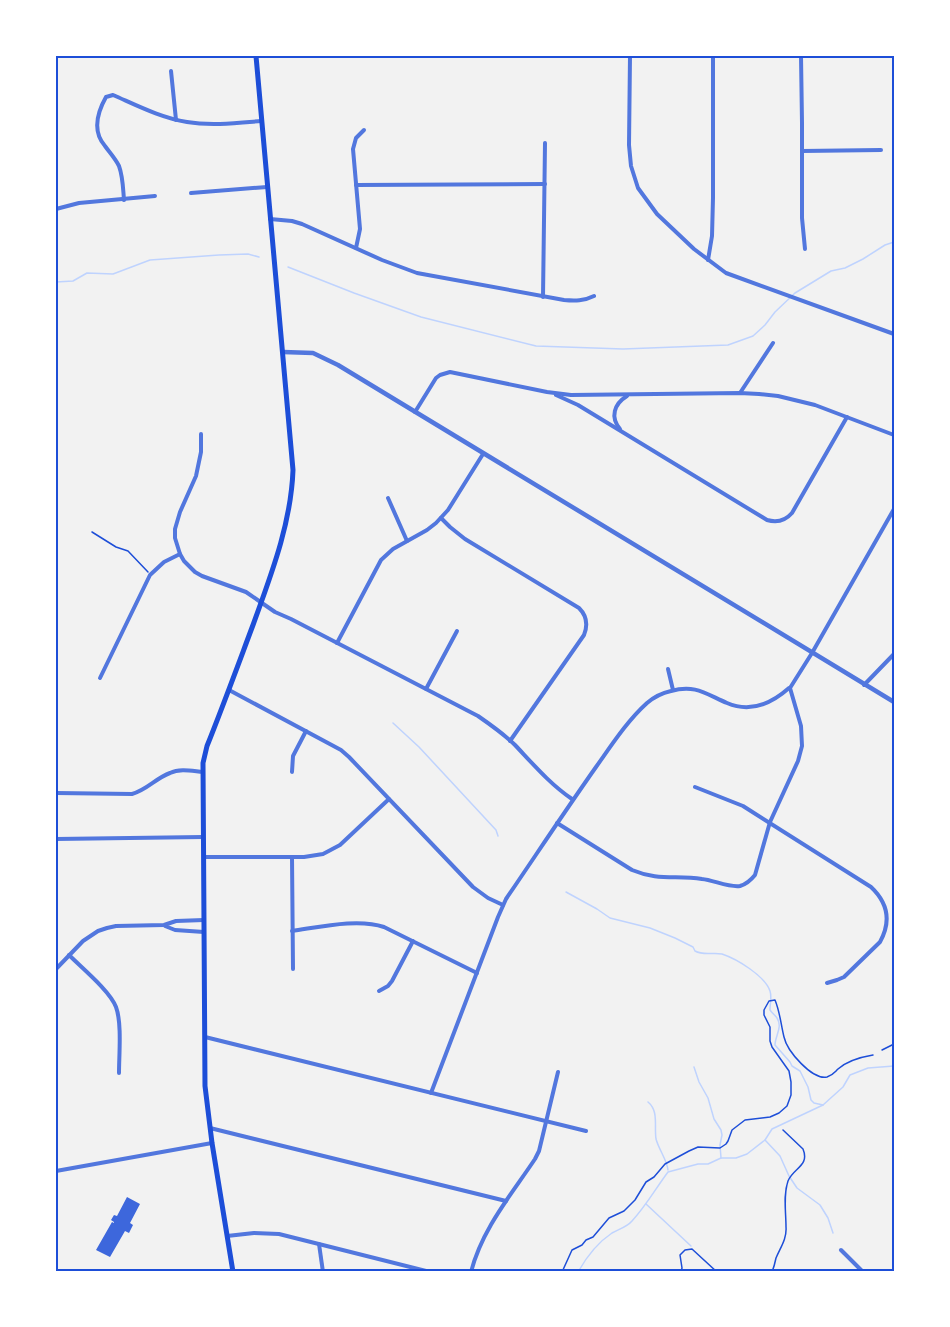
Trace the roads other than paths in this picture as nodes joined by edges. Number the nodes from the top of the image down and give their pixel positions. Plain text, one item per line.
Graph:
1 (256, 56) edge
2 (630, 56) edge
3 (713, 56) edge
4 (801, 56) edge
5 (171, 71) dead end
6 (176, 120) junction
7 (261, 121) junction
8 (364, 130) dead end
9 (545, 143) dead end
10 (880, 150) dead end
11 (802, 151) junction
12 (545, 184) junction
13 (356, 185) junction
14 (267, 187) junction
15 (191, 193) dead end
16 (155, 196) dead end
17 (124, 200) junction
18 (56, 209) edge
19 (270, 219) junction
20 (356, 248) junction
21 (805, 249) dead end
22 (708, 260) junction
23 (594, 296) dead end
24 (543, 297) junction
25 (894, 334) edge
26 (773, 343) dead end
27 (283, 352) junction
28 (547, 392) junction
29 (740, 393) junction
30 (630, 394) junction
31 (415, 412) junction
32 (847, 417) junction
33 (622, 432) junction
34 (201, 435) dead end
35 (894, 435) edge
36 (483, 454) junction
37 (388, 498) dead end
38 (894, 509) edge
39 (441, 518) junction
40 (407, 541) junction
41 (180, 554) junction
42 (261, 602) junction
43 (457, 632) dead end
44 (337, 643) junction
45 (812, 653) junction
46 (894, 654) edge
47 (668, 669) dead end
48 (100, 678) dead end
49 (864, 685) junction
50 (790, 688) junction
51 (426, 689) junction
52 (229, 690) junction
53 (673, 690) junction
54 (894, 702) edge
55 (306, 731) junction
56 (510, 741) junction
57 (203, 772) junction
58 (292, 772) dead end
59 (695, 787) dead end
60 (56, 793) edge
61 (389, 799) junction
62 (573, 800) junction
63 (770, 822) junction
64 (556, 823) junction
65 (203, 837) junction
66 (56, 839) edge
67 (204, 857) junction
68 (292, 857) junction
69 (747, 883) junction
70 (751, 890) dead end
71 (503, 905) junction
72 (204, 920) junction
73 (164, 926) junction
74 (292, 931) junction
75 (204, 932) junction
76 (413, 941) junction
77 (69, 955) junction
78 (56, 966) edge
79 (293, 969) dead end
80 (477, 973) junction
81 (827, 983) dead end
82 (380, 991) dead end
83 (204, 1037) junction
84 (558, 1072) dead end
85 (119, 1073) dead end
86 (431, 1093) junction
87 (546, 1122) junction
88 (210, 1128) junction
89 (586, 1131) dead end
90 (212, 1143) junction
91 (56, 1171) edge
92 (506, 1201) junction
93 (227, 1236) junction
94 (319, 1244) junction
95 (841, 1250) dead end
96 (232, 1272) edge
97 (323, 1272) edge
98 (430, 1272) edge
99 (471, 1272) edge
100 (863, 1272) edge

1 - 7 main road
2 - 22 street
3 - 22 street
4 - 11 street
5 - 6 street
6 - 7 street
6 - 17 street
7 - 14 main road
8 - 13 street
9 - 12 street
10 - 11 street
11 - 21 street
12 - 13 street
12 - 24 street
13 - 20 street
14 - 15 street
14 - 19 main road
16 - 17 street
17 - 18 street
19 - 20 street
19 - 27 main road
20 - 24 street
22 - 25 street
23 - 24 street
26 - 29 street
27 - 31 street
27 - 42 main road
28 - 30 street
28 - 31 street
28 - 33 street
29 - 30 street
29 - 32 street
30 - 33 street
31 - 36 street
32 - 33 street
32 - 35 street
34 - 41 street
36 - 39 street
36 - 45 street
37 - 40 street
38 - 45 street
39 - 40 street
39 - 56 street
40 - 44 street
41 - 42 street
41 - 48 street
42 - 44 street
42 - 52 main road
43 - 51 street
44 - 51 street
45 - 49 street
45 - 50 street
46 - 49 street
47 - 53 street
49 - 54 street
50 - 53 street
50 - 63 street
51 - 56 street
52 - 55 street
52 - 57 main road
53 - 62 street
55 - 58 street
55 - 61 street
56 - 62 street
57 - 60 street
57 - 65 main road
59 - 63 street
61 - 68 street
61 - 71 street
62 - 64 street
63 - 69 street
63 - 81 street
64 - 69 street
64 - 71 street
65 - 66 street
65 - 67 main road
67 - 68 street
67 - 72 main road
68 - 74 street
69 - 70 street
71 - 80 street
72 - 73 street
72 - 75 main road
73 - 75 street
73 - 77 street
74 - 76 street
74 - 79 street
75 - 83 main road
76 - 80 street
76 - 82 street
77 - 78 street
77 - 85 street
80 - 86 street
83 - 86 street
83 - 88 main road
84 - 87 street
86 - 87 street
87 - 89 street
87 - 92 street
88 - 90 main road
88 - 92 street
90 - 91 street
90 - 93 main road
92 - 99 street
93 - 94 street
93 - 96 main road
94 - 97 street
94 - 98 street
95 - 100 street

